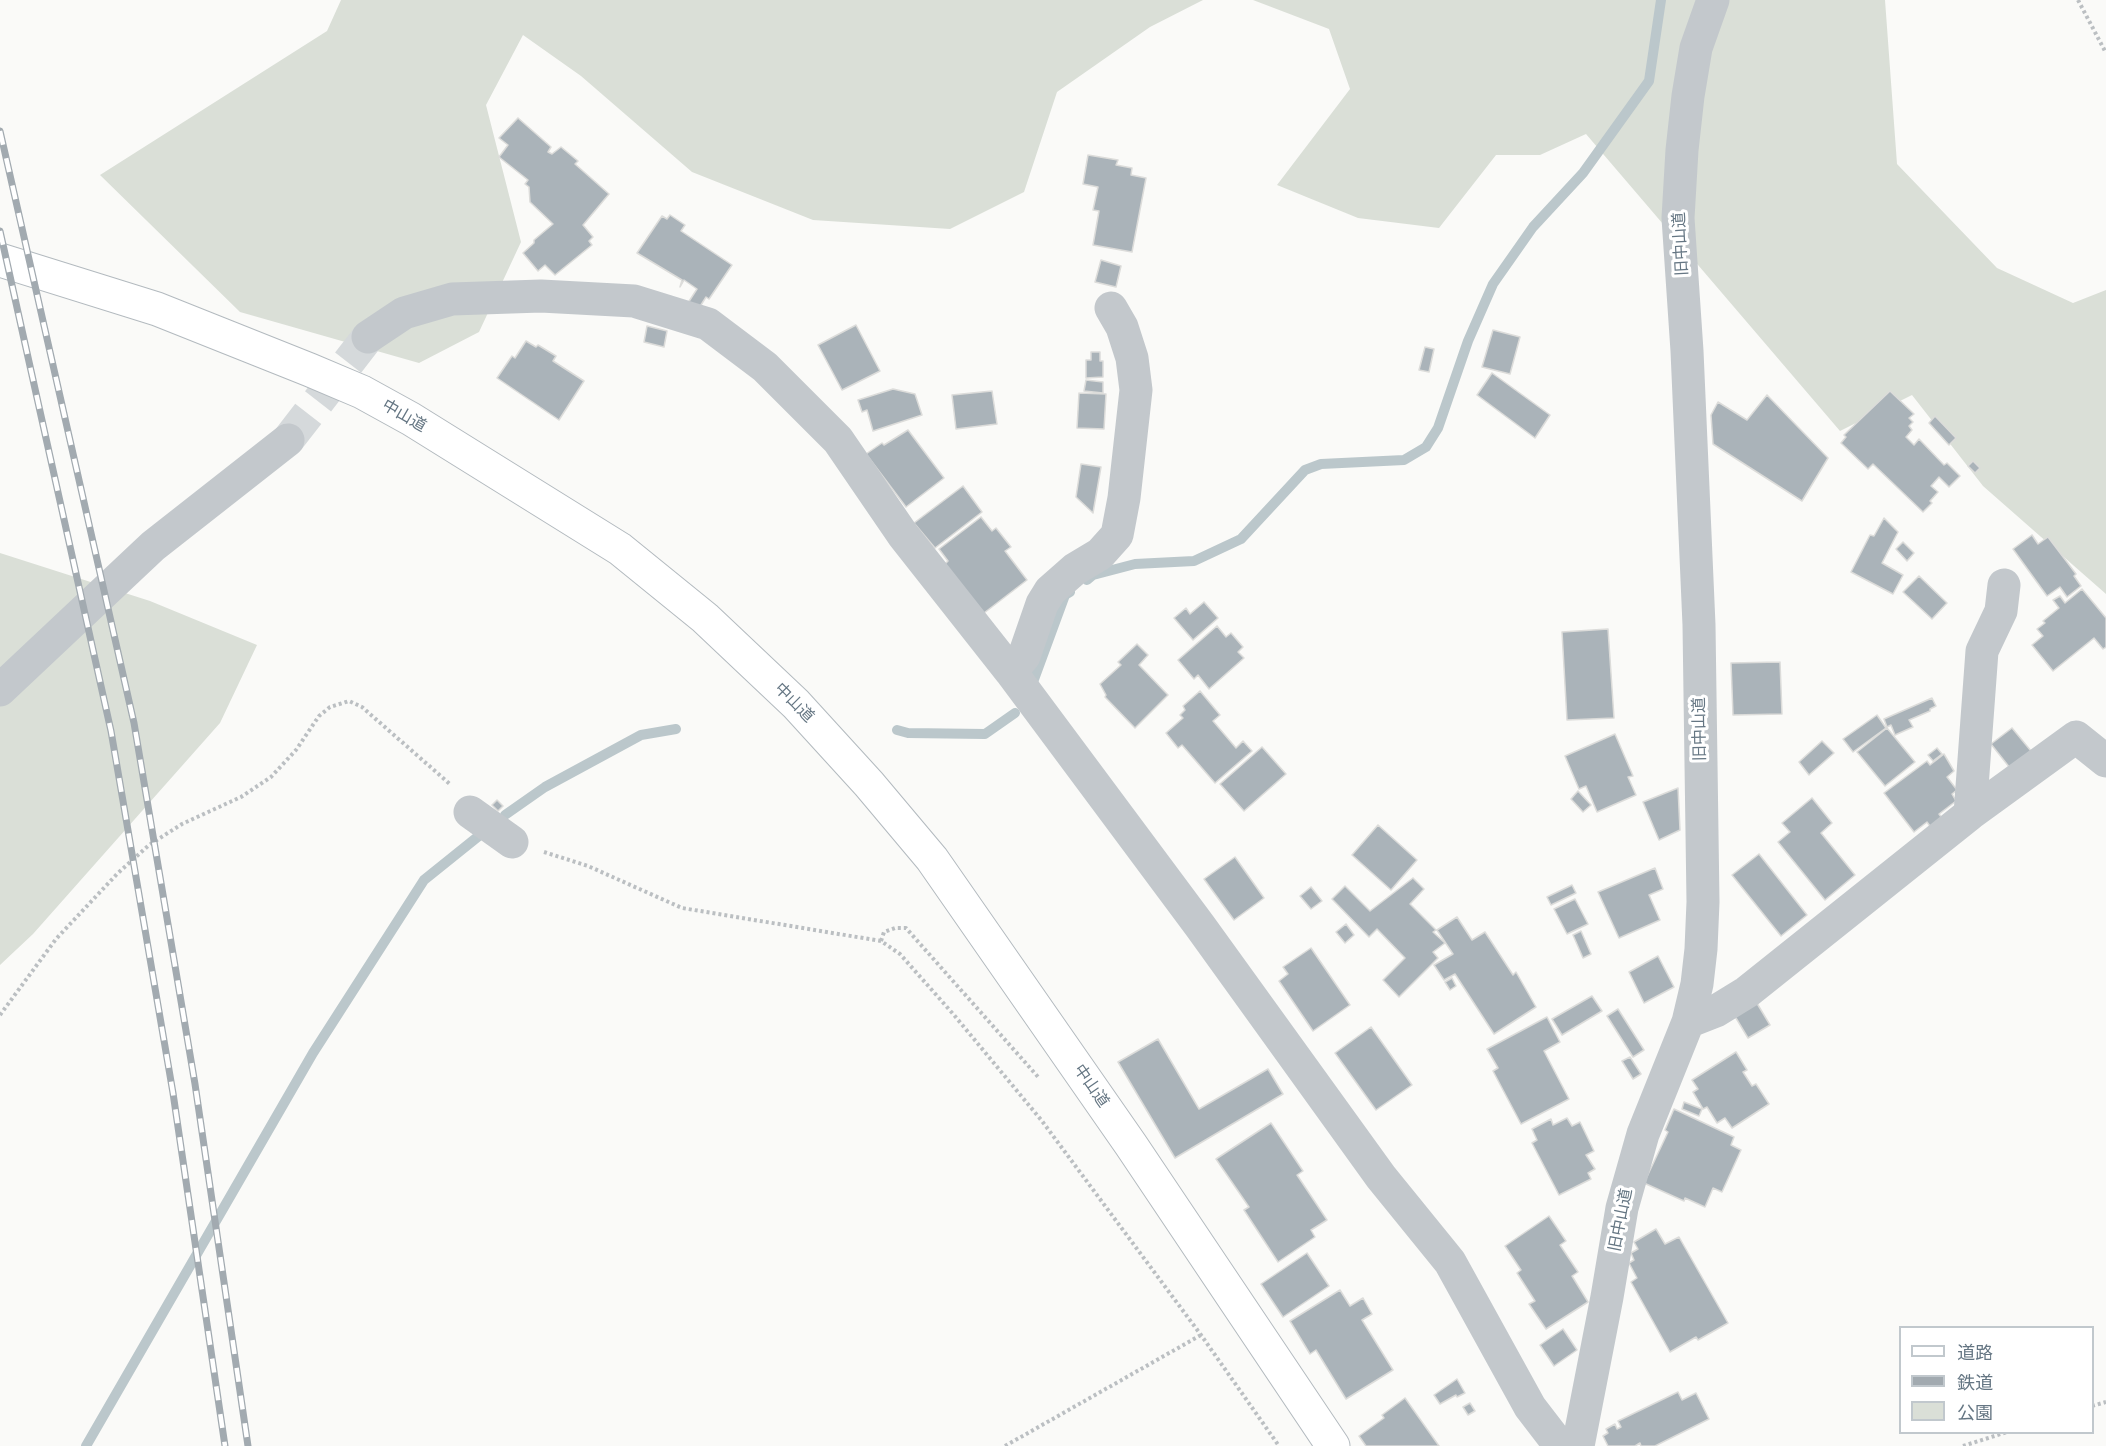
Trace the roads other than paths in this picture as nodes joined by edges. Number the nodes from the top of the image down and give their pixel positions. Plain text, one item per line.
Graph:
1 (1713, 0) edge
2 (0, 260) edge
3 (1112, 308) dead end
4 (368, 337) tunnel mouth
5 (288, 440) tunnel mouth
6 (2004, 585) dead end
7 (1011, 672) junction
8 (0, 690) edge
9 (2106, 761) edge
10 (470, 812) road end
11 (1970, 814) junction
12 (512, 842) road end
13 (1688, 1022) junction
14 (1333, 1446) edge
15 (1560, 1446) edge
16 (1578, 1446) edge

1 - 13 street, 旧中山道
2 - 14 street, 中山道
3 - 7 street
4 - 7 street
5 - 8 street
6 - 11 street
7 - 15 street
9 - 11 street
10 - 12 street
11 - 13 street
13 - 16 street, 旧中山道

